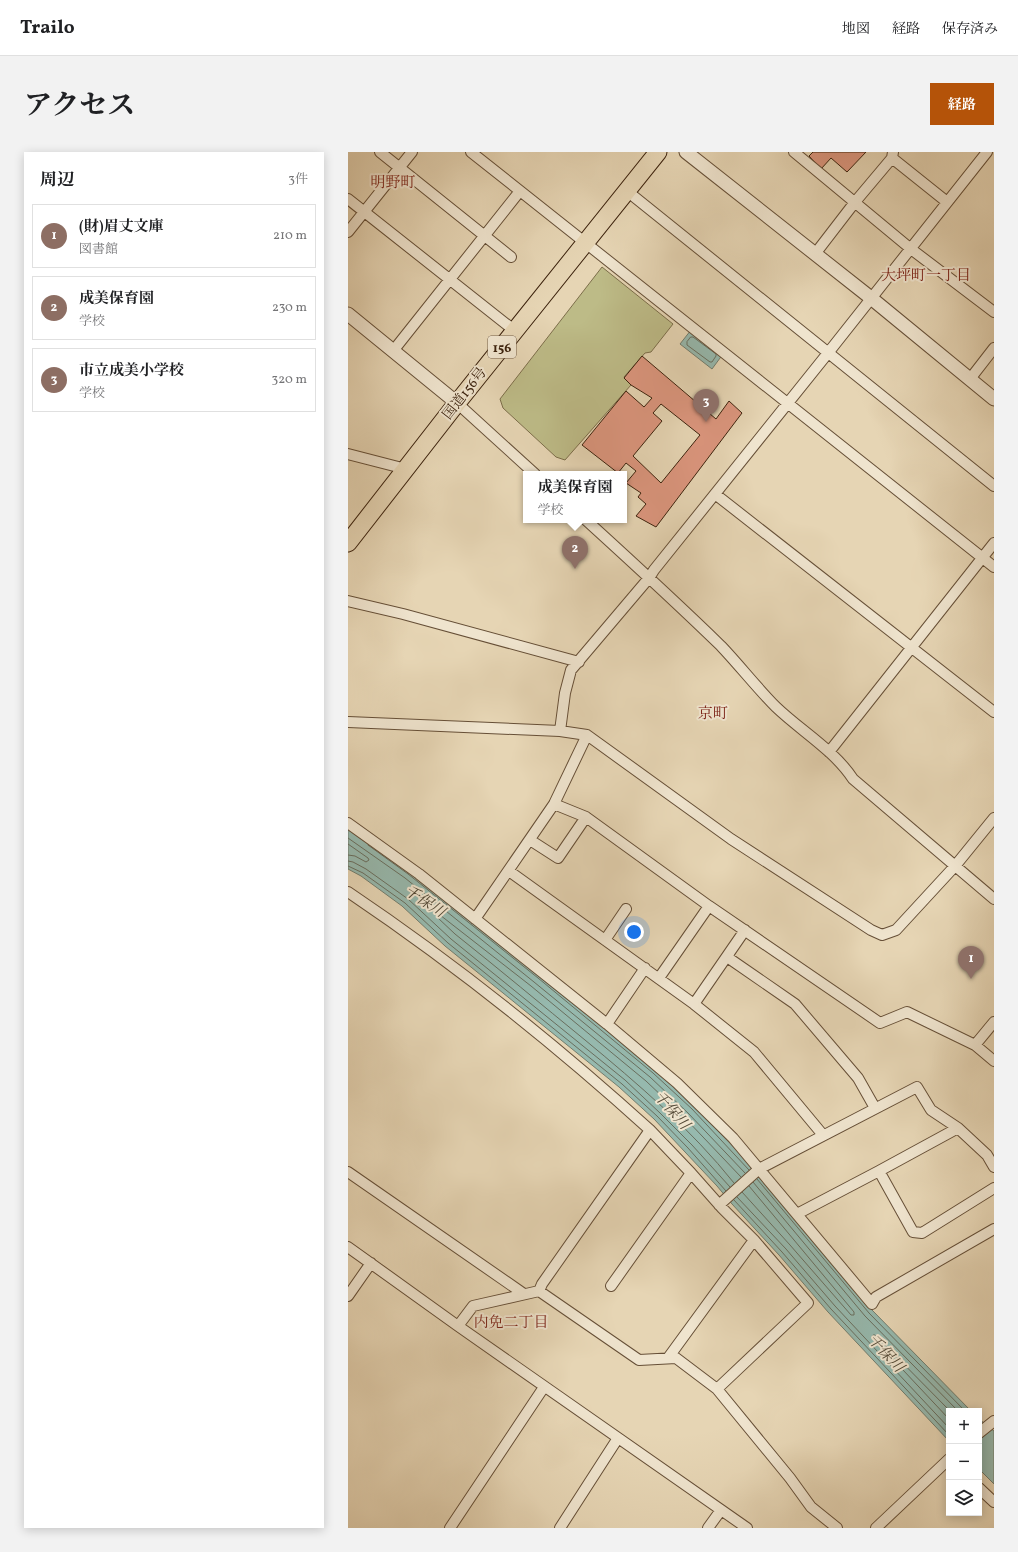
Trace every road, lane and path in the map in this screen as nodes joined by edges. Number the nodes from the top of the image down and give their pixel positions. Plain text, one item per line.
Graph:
1 (380, 152) edge
2 (412, 152) edge
3 (471, 152) edge
4 (658, 152) edge
5 (686, 152) edge
6 (794, 152) edge
7 (982, 154) edge
8 (892, 155) edge
9 (400, 168) junction
10 (520, 191) junction
11 (627, 191) junction
12 (348, 199) edge
13 (855, 202) junction
14 (947, 202) junction
15 (364, 212) junction
16 (348, 232) edge
17 (484, 235) junction
18 (586, 242) junction
19 (910, 249) junction
20 (815, 254) junction
21 (511, 257) dead end
22 (449, 279) junction
23 (871, 298) junction
24 (994, 312) edge
25 (348, 314) edge
26 (515, 331) junction
27 (994, 348) edge
28 (392, 351) junction
29 (828, 353) junction
30 (970, 379) junction
31 (994, 399) edge
32 (456, 403) junction
33 (788, 403) junction
34 (348, 454) edge
35 (406, 469) junction
36 (532, 471) edge
37 (994, 486) edge
38 (716, 494) junction
39 (589, 523) edge
40 (348, 543) edge
41 (994, 543) edge
42 (983, 557) junction
43 (994, 567) edge
44 (649, 578) junction
45 (348, 601) edge
46 (912, 648) junction
47 (579, 662) junction
48 (994, 712) edge
49 (348, 722) edge
50 (560, 731) junction
51 (588, 735) junction
52 (829, 752) junction
53 (554, 804) junction
54 (586, 817) junction
55 (994, 818) edge
56 (348, 823) edge
57 (530, 840) junction
58 (955, 866) junction
59 (509, 871) junction
60 (348, 892) edge
61 (994, 899) edge
62 (709, 906) junction
63 (626, 909) dead end
64 (475, 919) junction
65 (745, 930) junction
66 (605, 940) junction
67 (727, 957) junction
68 (645, 968) junction
69 (659, 978) junction
70 (694, 1004) junction
71 (994, 1022) edge
72 (607, 1024) junction
73 (975, 1045) junction
74 (994, 1060) edge
75 (875, 1108) junction
76 (958, 1128) junction
77 (650, 1130) junction
78 (823, 1135) junction
79 (994, 1167) edge
80 (758, 1170) junction
81 (879, 1171) junction
82 (348, 1172) edge
83 (691, 1172) junction
84 (994, 1188) edge
85 (722, 1203) junction
86 (797, 1214) junction
87 (994, 1229) edge
88 (754, 1240) junction
89 (348, 1247) edge
90 (371, 1263) junction
91 (611, 1286) dead end
92 (539, 1291) junction
93 (524, 1294) junction
94 (348, 1296) edge
95 (458, 1326) junction
96 (668, 1358) junction
97 (544, 1386) junction
98 (718, 1389) junction
99 (993, 1424) edge
100 (982, 1431) edge
101 (618, 1438) junction
102 (946, 1462) edge
103 (982, 1491) edge
104 (994, 1502) edge
105 (721, 1510) junction
106 (450, 1528) edge
107 (560, 1528) edge
108 (708, 1528) edge
109 (747, 1528) edge
110 (837, 1528) edge
111 (876, 1528) edge

1 - 9 street
2 - 9 street
3 - 10 street
4 - 11 highway, 国道156号 / 156
5 - 20 street
6 - 13 street
7 - 14 street
8 - 13 street
8 - 14 street
9 - 15 street
9 - 17 street
10 - 17 street
10 - 18 street
11 - 18 highway, 国道156号 / 156
11 - 29 street
12 - 15 street
13 - 19 street
13 - 20 street
14 - 19 street
15 - 16 street
15 - 22 street
17 - 21 street
17 - 22 street
18 - 26 highway, 国道156号 / 156
18 - 33 street
19 - 23 street
19 - 24 street
20 - 23 street
22 - 26 street
22 - 28 street
23 - 29 street
23 - 30 street
25 - 28 street
26 - 32 highway, 国道156号 / 156
27 - 30 street
28 - 32 street
29 - 33 street
29 - 37 street
30 - 31 street
32 - 35 highway, 国道156号 / 156
32 - 36 street
33 - 38 street
33 - 42 street
34 - 35 street
35 - 40 highway, 国道156号 / 156
38 - 44 street
38 - 46 street
39 - 44 street
41 - 42 street
42 - 43 street
42 - 46 street
44 - 47 street
44 - 52 street
45 - 47 street
46 - 48 street
46 - 52 street
47 - 50 street
49 - 50 street
50 - 51 street
51 - 53 street
51 - 58 street
52 - 58 street
53 - 54 street
53 - 57 street
54 - 57 street
54 - 62 street
55 - 58 street
56 - 64 street
57 - 59 street
58 - 61 street
59 - 64 street
59 - 66 street
60 - 77 street
62 - 65 street
62 - 69 street
63 - 66 street
64 - 72 street
65 - 67 street
65 - 73 street
66 - 68 street
67 - 70 street
67 - 75 street
68 - 69 street
68 - 72 street
69 - 70 street
70 - 78 street
71 - 73 street
72 - 80 street
73 - 74 street
75 - 76 street
75 - 78 street
76 - 79 street
76 - 81 street
77 - 83 street
77 - 92 street
78 - 80 street
80 - 85 street
80 - 86 street
81 - 84 street
81 - 86 street
82 - 93 street
83 - 85 street
83 - 91 street
85 - 88 street
86 - 87 street
88 - 96 street
88 - 98 street
89 - 90 street
90 - 94 street
90 - 95 street
92 - 93 street
92 - 96 street
93 - 95 street
95 - 97 street
96 - 98 street
97 - 101 street
97 - 106 street
98 - 110 street
99 - 100 street
101 - 105 street
101 - 107 street
102 - 111 street
103 - 104 street
105 - 108 street
105 - 109 street

